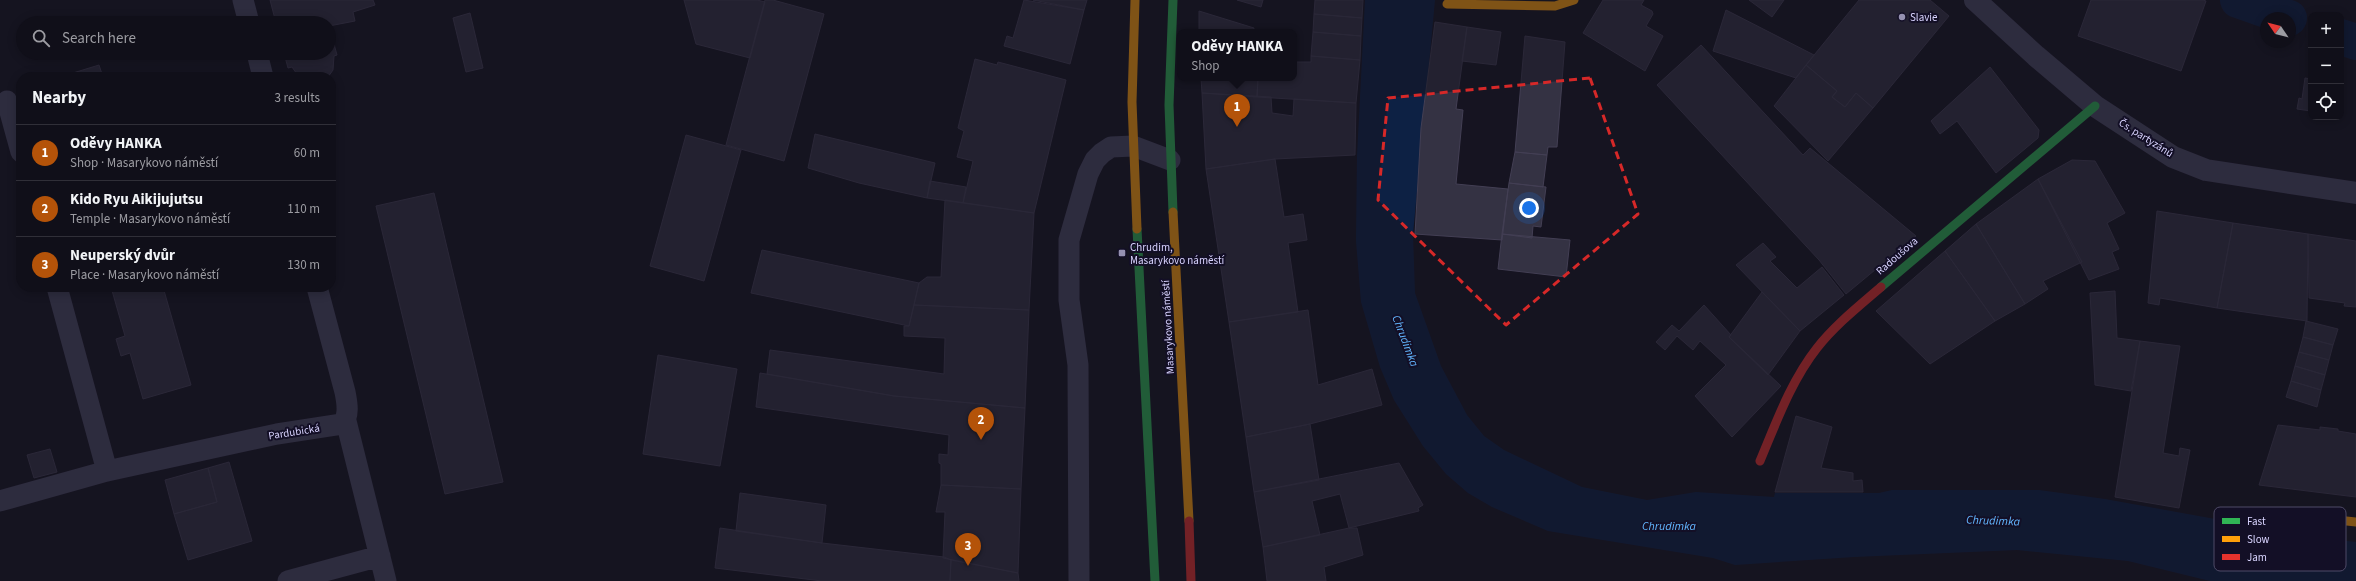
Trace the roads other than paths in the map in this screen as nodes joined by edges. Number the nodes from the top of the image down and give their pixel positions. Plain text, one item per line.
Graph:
1 (243, 0) edge
2 (1135, 0) edge
3 (1173, 0) edge
4 (1574, 0) edge
5 (1975, 0) edge
6 (1447, 4) dead end
7 (247, 16) edge
8 (259, 60) edge
9 (262, 72) edge
10 (7, 101) dead end
11 (2095, 106) junction
12 (16, 134) edge
13 (1133, 146) junction
14 (1170, 160) junction
15 (2356, 193) edge
16 (58, 292) edge
17 (318, 292) edge
18 (346, 421) junction
19 (1760, 461) dead end
20 (107, 471) junction
21 (0, 501) edge
22 (2346, 521) edge
23 (2356, 522) edge
24 (380, 556) junction
25 (288, 581) edge
26 (386, 581) edge
27 (1079, 581) edge
28 (1155, 581) edge
29 (1191, 581) edge

1 - 7 lane
2 - 13 main road
3 - 14 main road, Masarykovo náměstí
4 - 6 main road
5 - 11 street, Čs. partyzánů
8 - 9 lane
10 - 12 lane
11 - 15 street, Čs. partyzánů
11 - 19 main road, Radoušova
13 - 14 lane
13 - 27 lane
13 - 28 main road
14 - 29 main road, Masarykovo náměstí
16 - 20 lane
17 - 18 lane
18 - 20 lane, Pardubická
18 - 24 lane
20 - 21 lane, Pardubická
22 - 23 main road
24 - 25 lane
24 - 26 lane

